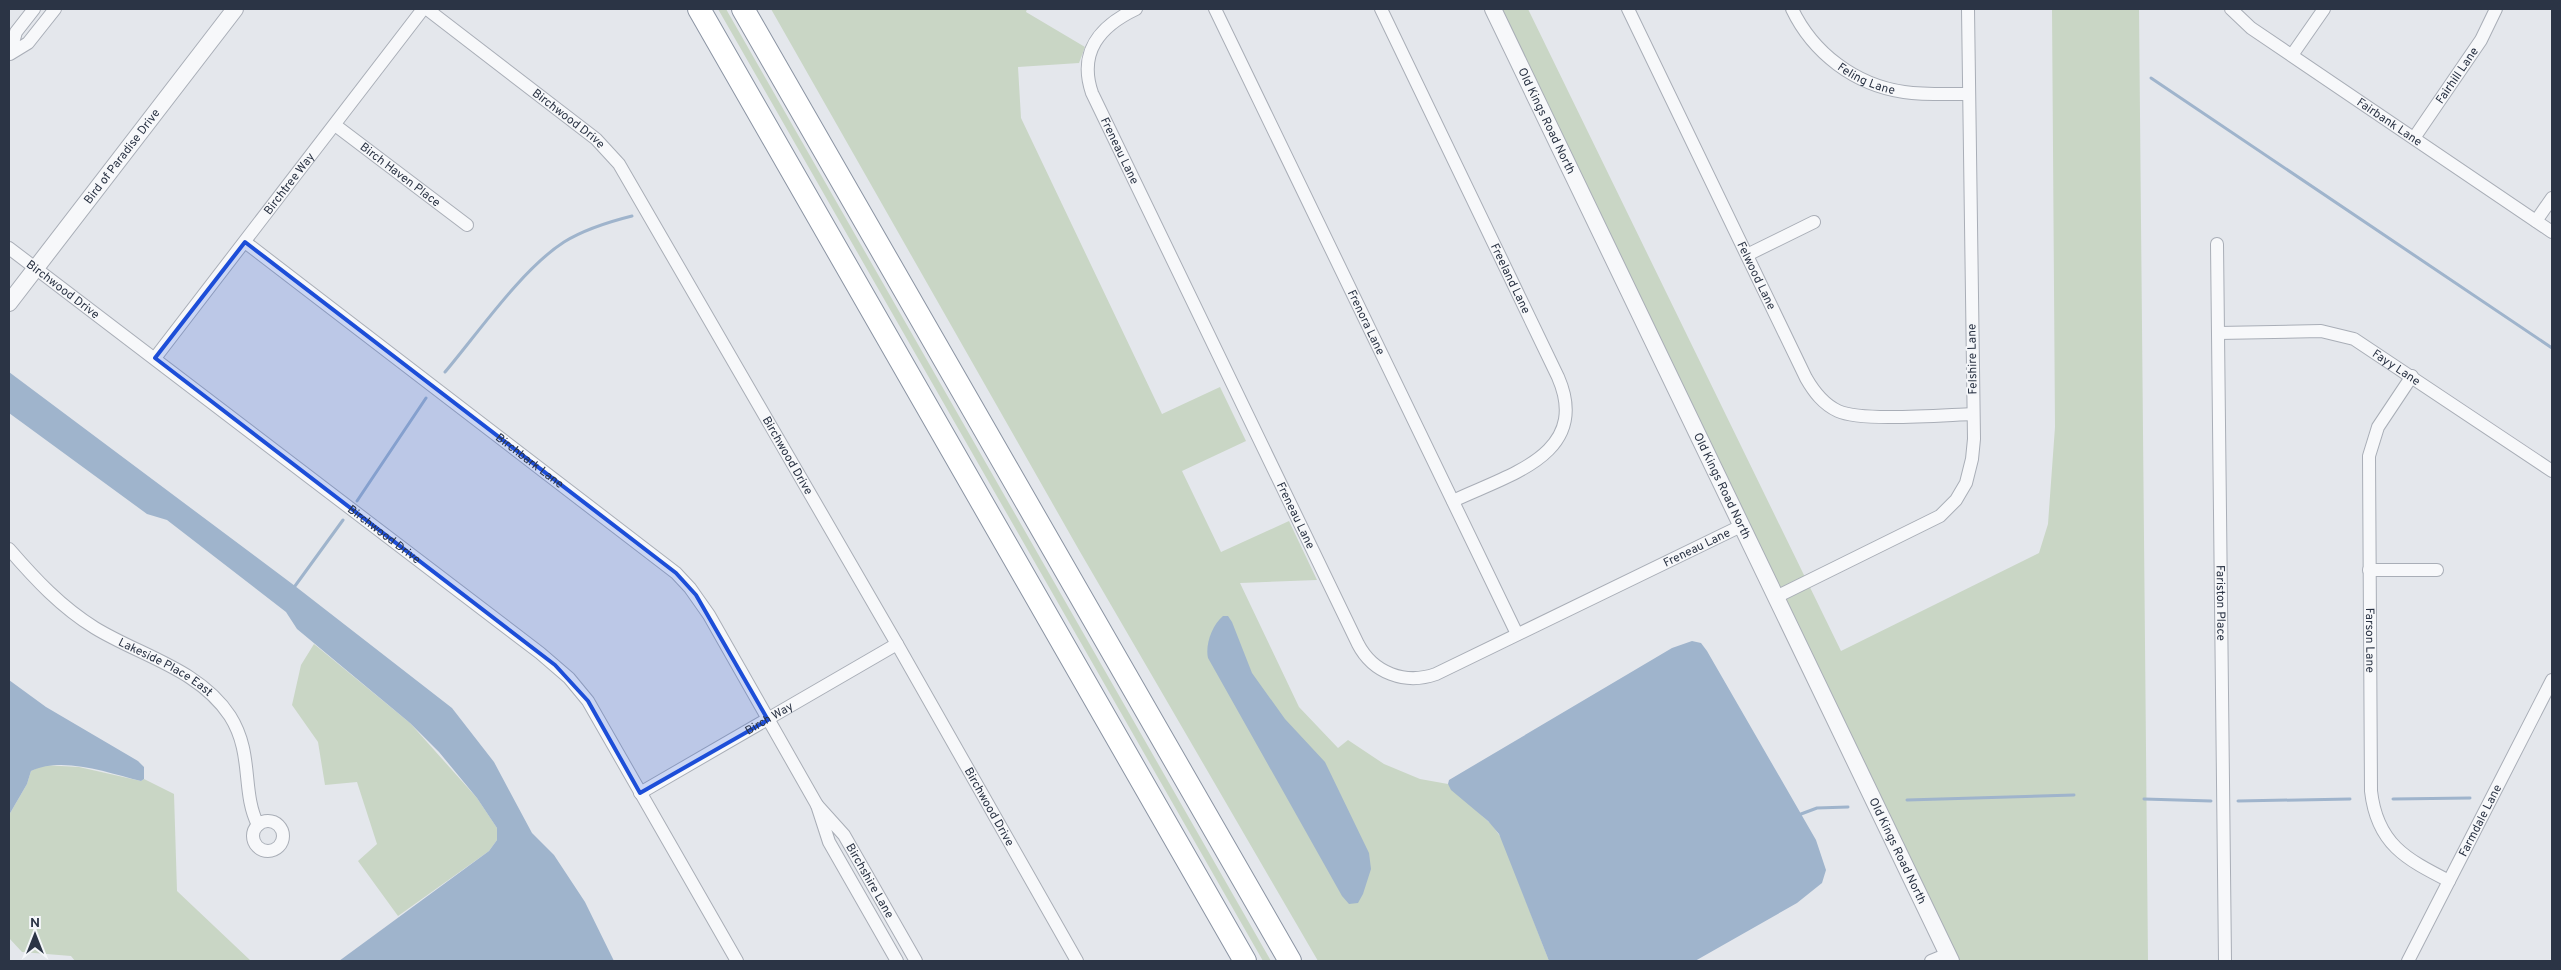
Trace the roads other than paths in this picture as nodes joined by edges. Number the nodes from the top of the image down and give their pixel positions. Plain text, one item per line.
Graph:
1 (34, 9) edge
2 (55, 9) edge
3 (235, 9) edge
4 (425, 9) edge
5 (699, 9) edge
6 (743, 9) edge
7 (1136, 9) edge
8 (1216, 9) edge
9 (1380, 9) edge
10 (1494, 9) edge
11 (1628, 9) edge
12 (1792, 9) edge
13 (1968, 9) edge
14 (2231, 9) edge
15 (2324, 9) edge
16 (2496, 9) edge
17 (9, 54) edge
18 (2292, 56) junction
19 (1969, 94) junction
20 (335, 124) junction
21 (2414, 138) junction
22 (2552, 198) edge
23 (2536, 221) junction
24 (1814, 222) dead end
25 (467, 225) dead end
26 (2552, 232) edge
27 (245, 242) junction
28 (2217, 244) dead end
29 (9, 248) edge
30 (1747, 255) junction
31 (36, 269) junction
32 (9, 303) edge
33 (2218, 333) junction
34 (154, 358) junction
35 (2412, 376) junction
36 (1973, 414) junction
37 (2552, 471) edge
38 (1453, 501) junction
39 (1741, 526) junction
40 (9, 549) edge
41 (2369, 570) junction
42 (2437, 570) dead end
43 (1776, 597) junction
44 (1517, 634) junction
45 (897, 644) junction
46 (2552, 680) edge
47 (768, 720) junction
48 (640, 793) junction
49 (817, 805) junction
50 (258, 826) dead end
51 (2449, 881) junction
52 (1950, 957) edge
53 (737, 961) edge
54 (897, 961) edge
55 (916, 961) edge
56 (1077, 961) edge
57 (1245, 961) edge
58 (1290, 961) edge
59 (1931, 961) edge
60 (2225, 961) edge
61 (2408, 961) edge

1 - 17 street
2 - 17 street
3 - 31 street, Bird of Paradise Drive
4 - 20 street, Birchtree Way
4 - 45 street, Birchwood Drive
5 - 57 highway
6 - 58 highway
7 - 44 street, Freneau Lane
8 - 38 street, Frenora Lane
9 - 38 street, Freeland Lane
10 - 39 street, Old Kings Road North
11 - 30 street, Felwood Lane
12 - 19 street, Feling Lane
13 - 19 street, Felshire Lane
14 - 18 street, Fairbank Lane
15 - 18 street
16 - 21 street, Fairhill Lane
18 - 21 street, Fairbank Lane
19 - 36 street, Felshire Lane
20 - 25 street, Birch Haven Place
20 - 27 street, Birchtree Way
21 - 23 street, Fairbank Lane
22 - 23 street
23 - 26 street, Fairbank Lane
24 - 30 street
27 - 34 street, Birchtree Way
27 - 47 street, Birchbark Lane
28 - 33 street, Fariston Place
29 - 31 street, Birchwood Drive
30 - 36 street, Felwood Lane
31 - 32 street, Bird of Paradise Drive
31 - 34 street, Birchwood Drive
33 - 35 street, Fayy Lane
33 - 60 street, Fariston Place
34 - 48 street, Birchwood Drive
35 - 37 street, Fayy Lane
35 - 41 street, Farson Lane
36 - 43 street, Felshire Lane
38 - 44 street, Frenora Lane
39 - 43 street, Old Kings Road North
39 - 44 street, Freneau Lane
40 - 50 street, Lakeside Place East
41 - 42 street
41 - 51 street, Farson Lane
43 - 52 street, Old Kings Road North
45 - 47 street, Birch Way
45 - 56 street, Birchwood Drive
46 - 51 street, Farmdale Lane
47 - 48 street, Birch Way
47 - 49 street, Birchshire Lane
48 - 53 street, Birchwood Drive
49 - 54 street, Birchshire Lane
49 - 55 street, Birchshire Lane
51 - 61 street, Farmdale Lane
52 - 59 street

